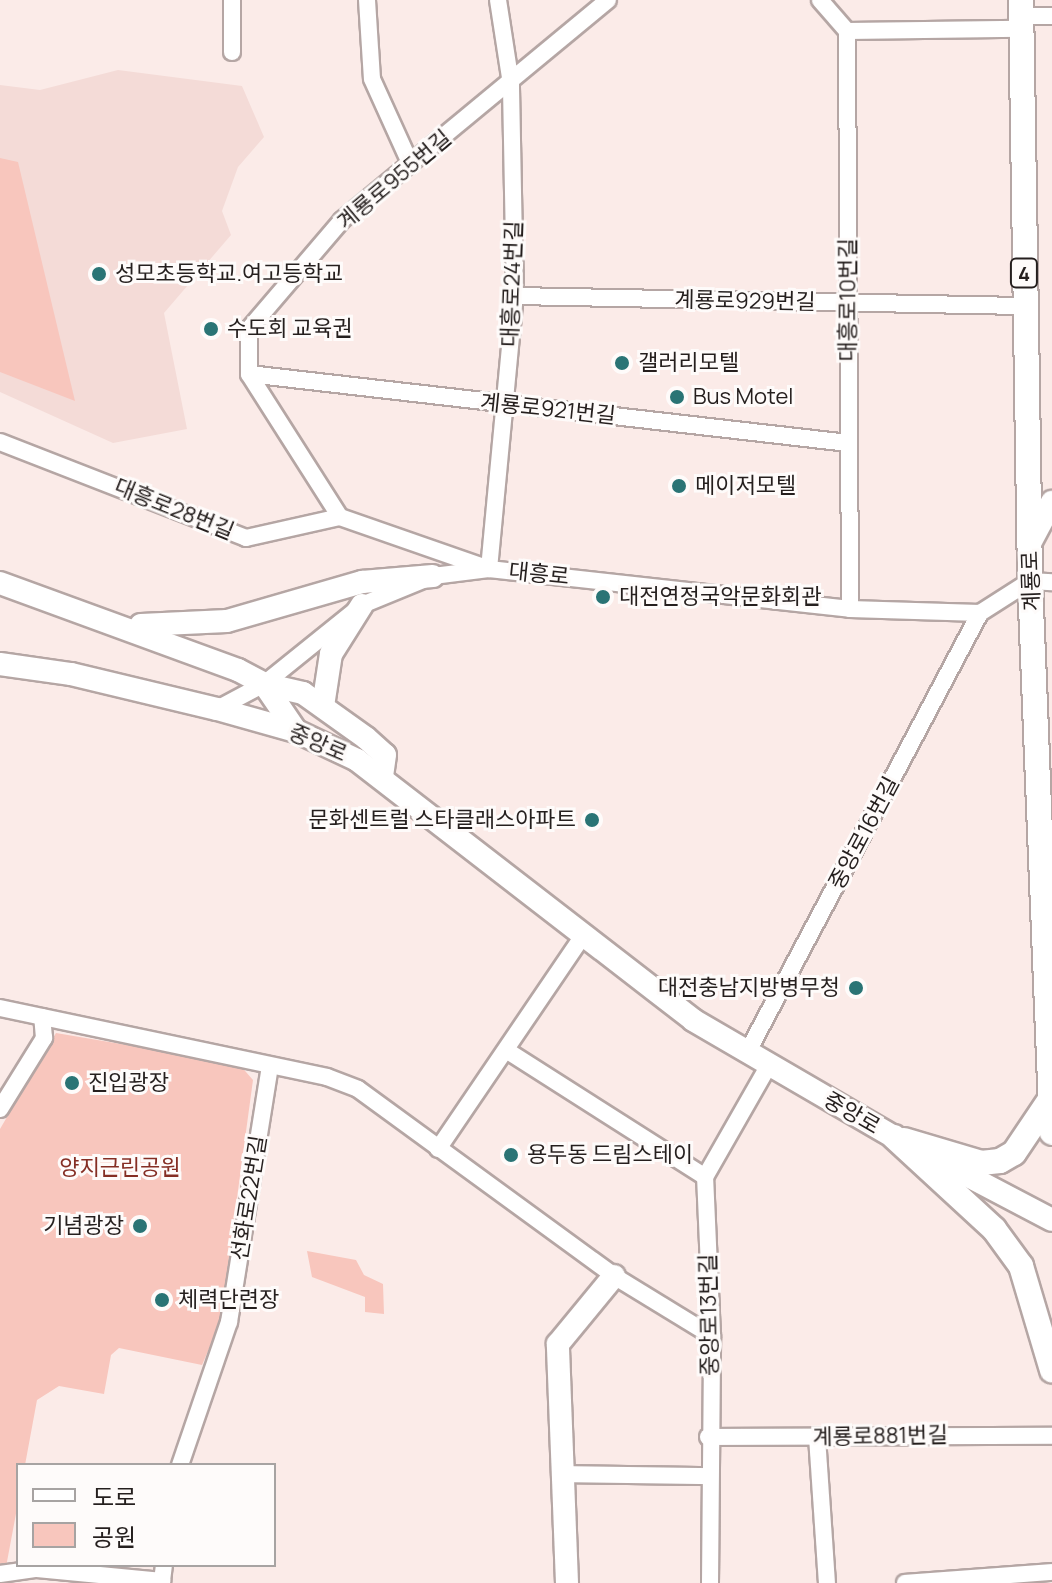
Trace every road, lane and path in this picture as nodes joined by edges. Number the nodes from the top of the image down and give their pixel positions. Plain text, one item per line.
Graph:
1 (232, 0) edge
2 (367, 0) edge
3 (498, 0) edge
4 (608, 0) edge
5 (820, 0) edge
6 (1021, 15) edge
7 (1052, 16) edge
8 (847, 31) junction
9 (232, 52) dead end
10 (511, 84) junction
11 (411, 165) junction
12 (515, 296) junction
13 (848, 304) junction
14 (1023, 306) junction
15 (249, 374) junction
16 (505, 404) junction
17 (0, 442) edge
18 (848, 443) junction
19 (1052, 502) edge
20 (340, 517) junction
21 (1029, 545) junction
22 (489, 569) junction
23 (433, 576) junction
24 (1041, 582) edge
25 (0, 583) edge
26 (362, 605) junction
27 (850, 609) junction
28 (980, 613) junction
29 (122, 624) junction
30 (0, 664) edge
31 (264, 684) junction
32 (323, 706) junction
33 (217, 709) junction
34 (296, 731) junction
35 (382, 777) junction
36 (1050, 915) edge
37 (584, 934) junction
38 (0, 1008) edge
39 (42, 1017) junction
40 (506, 1050) junction
41 (747, 1053) junction
42 (769, 1065) junction
43 (270, 1067) junction
44 (1052, 1099) edge
45 (0, 1109) edge
46 (1052, 1133) edge
47 (894, 1137) junction
48 (438, 1149) junction
49 (705, 1177) junction
50 (1052, 1220) edge
51 (620, 1280) junction
52 (712, 1336) junction
53 (1052, 1370) edge
54 (1052, 1436) edge
55 (708, 1437) junction
56 (817, 1437) junction
57 (181, 1463) edge
58 (564, 1474) junction
59 (709, 1476) junction
60 (1052, 1572) edge
61 (163, 1573) edge
62 (0, 1574) edge
63 (567, 1583) edge
64 (710, 1583) edge
65 (827, 1583) edge
66 (905, 1583) edge

1 - 9 street
2 - 11 street
3 - 10 street, 대흥로24번길
4 - 10 street, 계룡로955번길
5 - 8 street
6 - 7 street
6 - 8 street
6 - 14 main road, 계룡로 / 4
8 - 13 street, 대흥로10번길
10 - 11 street, 계룡로955번길
10 - 12 street, 대흥로24번길
11 - 15 street, 계룡로955번길
12 - 13 street, 계룡로929번길
12 - 16 street, 대흥로24번길
13 - 14 street, 계룡로929번길
13 - 18 street, 대흥로10번길
14 - 21 main road, 계룡로 / 4
15 - 16 street, 계룡로921번길
15 - 20 street
16 - 18 street, 계룡로921번길
16 - 22 street, 대흥로24번길
17 - 20 street, 대흥로28번길
18 - 27 street, 대흥로10번길
19 - 21 main road
20 - 22 street
21 - 24 main road, 계룡로 / 4
22 - 23 street, 대흥로
22 - 27 street, 대흥로
23 - 26 street, 대흥로
23 - 29 main road
24 - 28 street
24 - 36 main road, 계룡로 / 4
25 - 29 main road
26 - 31 street, 대흥로
26 - 32 main road
27 - 28 street, 대흥로
28 - 41 street, 중앙로16번길
29 - 31 main road
30 - 33 main road, 중앙로
31 - 32 main road
31 - 33 street, 대흥로
31 - 34 main road
32 - 35 main road
33 - 34 main road, 중앙로
34 - 35 main road, 중앙로
35 - 37 main road, 중앙로
36 - 44 main road, 계룡로 / 4
37 - 40 street
37 - 41 main road, 중앙로
38 - 39 street
39 - 43 street
39 - 45 street
40 - 48 street
40 - 49 street
41 - 42 main road, 중앙로
42 - 47 main road, 중앙로
42 - 49 street
43 - 48 street
43 - 57 street, 선화로22번길
44 - 46 main road, 계룡로
44 - 47 main road
47 - 50 main road, 중앙로
47 - 53 main road
48 - 51 street
49 - 52 street, 중앙로13번길
51 - 52 street
51 - 58 main road
52 - 55 street, 중앙로13번길
54 - 56 street, 계룡로881번길
55 - 56 street, 계룡로881번길
55 - 59 street, 중앙로13번길
56 - 65 street
58 - 59 street
58 - 63 main road
59 - 64 street, 중앙로13번길
60 - 66 street
61 - 62 street

